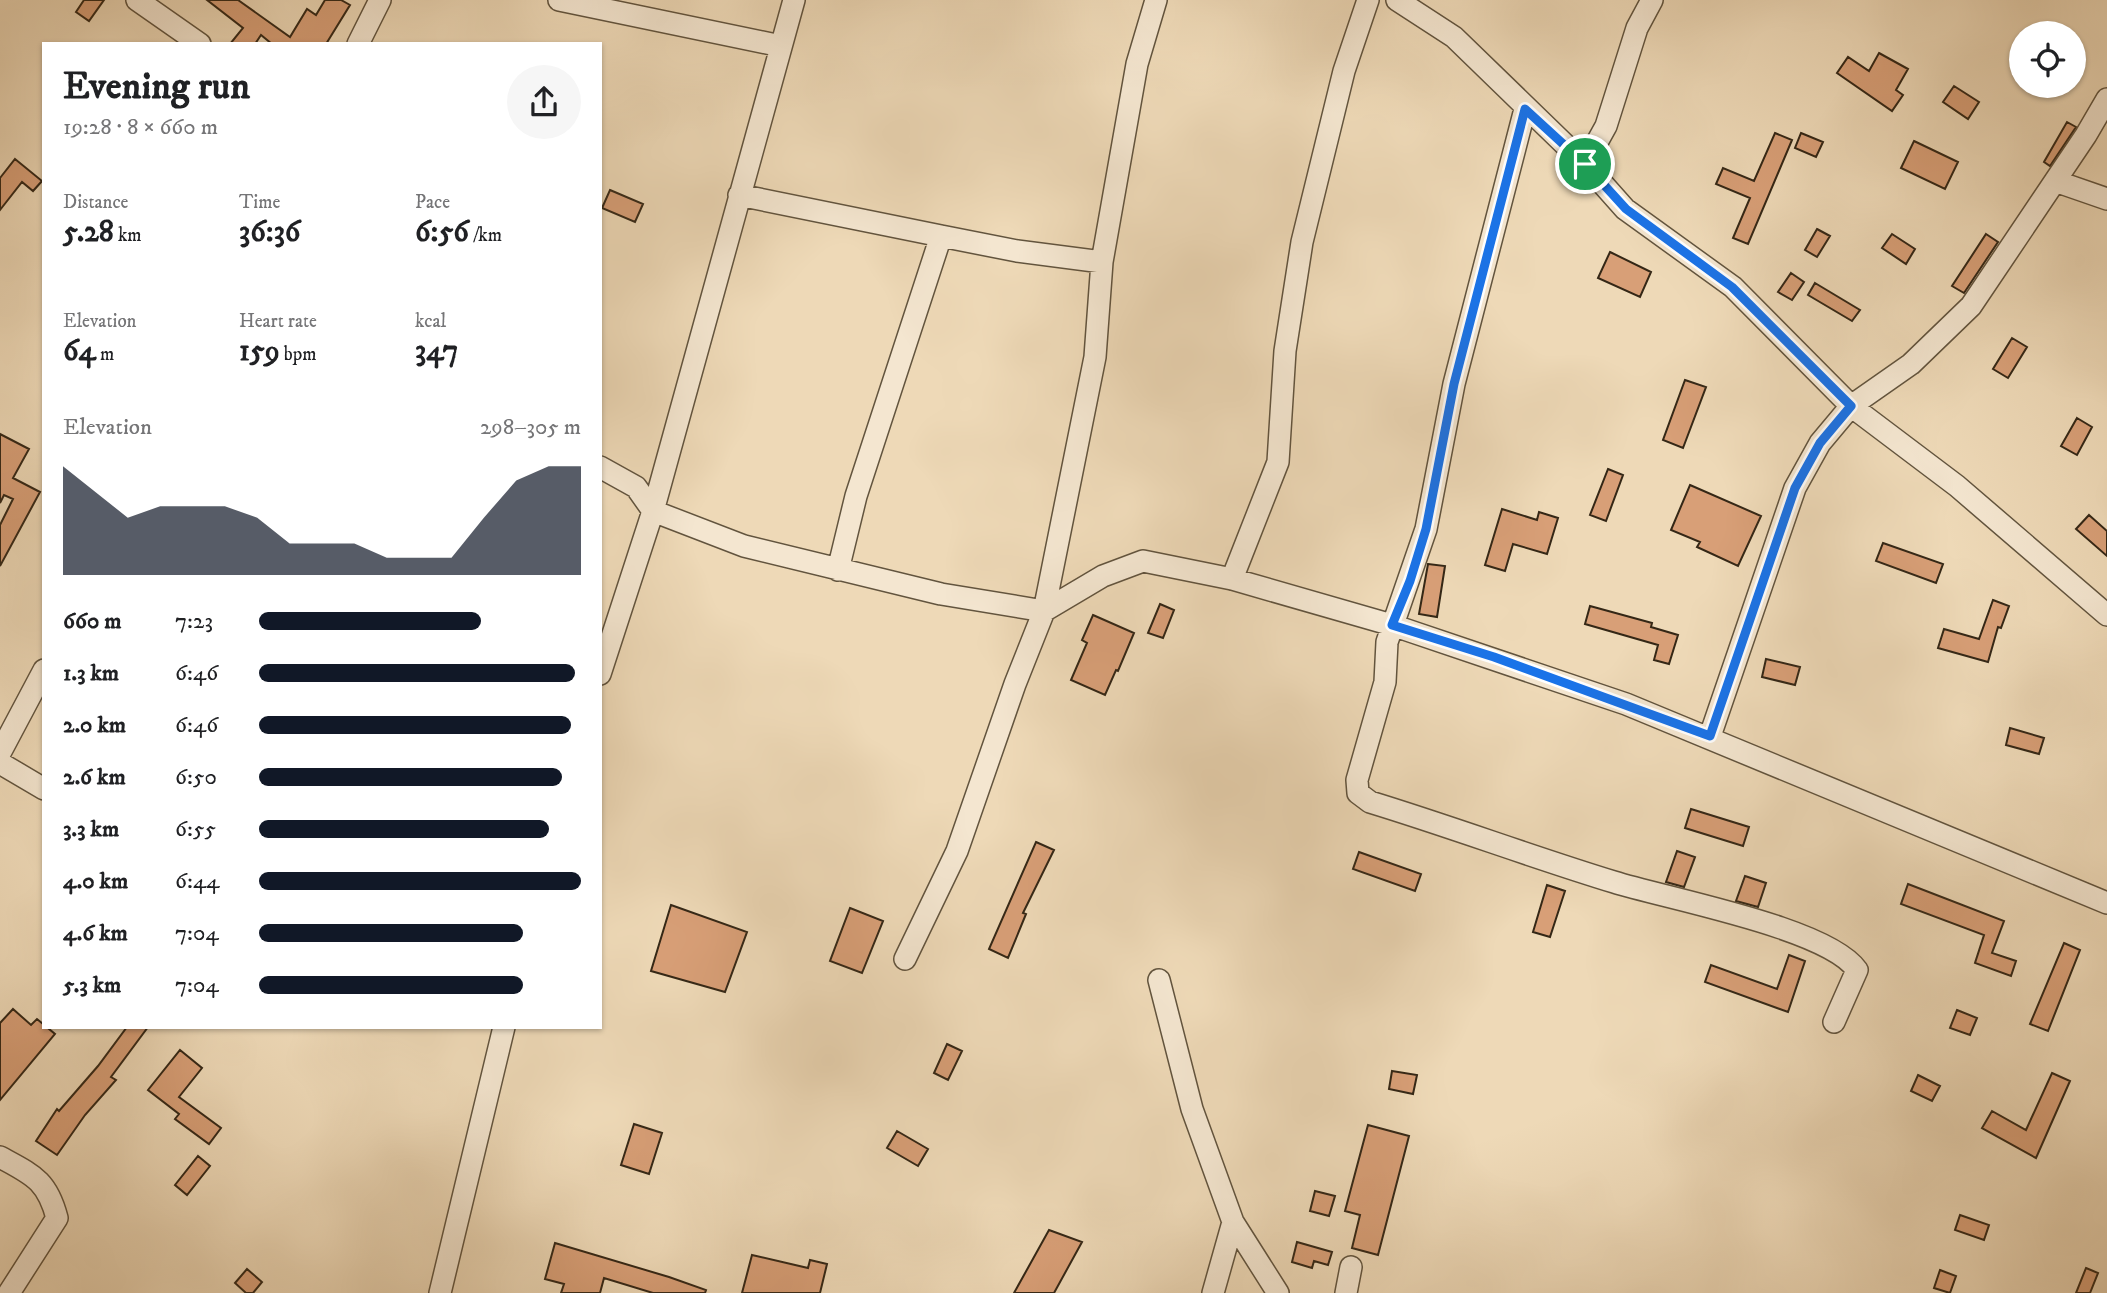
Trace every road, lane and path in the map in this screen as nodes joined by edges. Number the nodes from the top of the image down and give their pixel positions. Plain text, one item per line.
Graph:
1 (137, 0) edge
2 (380, 0) edge
3 (559, 0) edge
4 (794, 0) edge
5 (1156, 0) edge
6 (1368, 0) edge
7 (1397, 0) edge
8 (1652, 0) edge
9 (197, 42) edge
10 (359, 42) edge
11 (781, 46) junction
12 (2107, 99) edge
13 (1525, 109) junction
14 (1585, 164) junction
15 (2055, 181) junction
16 (739, 195) junction
17 (2107, 199) edge
18 (941, 236) junction
19 (1102, 262) junction
20 (1851, 406) junction
21 (602, 468) edge
22 (653, 511) junction
23 (838, 570) junction
24 (1232, 579) junction
25 (1044, 611) junction
26 (2107, 615) edge
27 (1392, 625) junction
28 (602, 668) edge
29 (42, 674) edge
30 (1710, 736) junction
31 (0, 753) edge
32 (0, 763) edge
33 (42, 788) edge
34 (2107, 903) edge
35 (905, 959) dead end
36 (1159, 980) dead end
37 (1834, 1022) dead end
38 (504, 1029) edge
39 (0, 1157) edge
40 (1233, 1222) junction
41 (1351, 1267) dead end
42 (9, 1293) edge
43 (440, 1293) edge
44 (1213, 1293) edge
45 (1278, 1293) edge
46 (1346, 1293) edge

1 - 9 street
2 - 10 street
3 - 11 street
4 - 11 street
5 - 19 street
6 - 24 street
7 - 13 street
8 - 14 street
11 - 16 street
12 - 15 street
13 - 14 street
13 - 27 street
14 - 20 street
15 - 17 street
15 - 20 street
16 - 18 street
16 - 22 street
18 - 19 street
18 - 23 street
19 - 25 street
20 - 26 street
20 - 30 street
21 - 22 street
22 - 23 street
22 - 28 street
23 - 25 street
24 - 25 street
24 - 27 street
25 - 35 street
27 - 30 street
27 - 37 street
29 - 31 street
30 - 34 street
32 - 33 street
36 - 40 street
38 - 43 street
39 - 42 street
40 - 44 street
40 - 45 street
41 - 46 street

